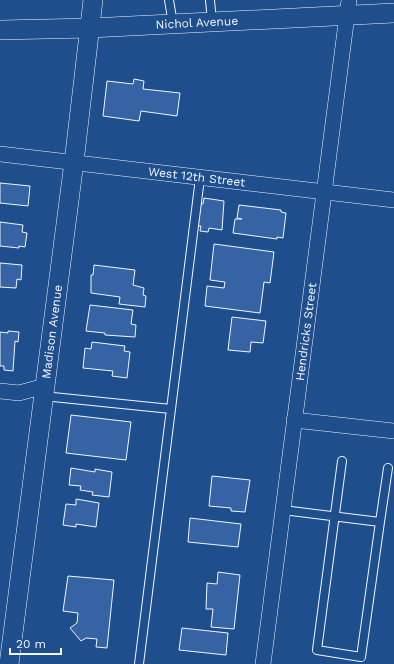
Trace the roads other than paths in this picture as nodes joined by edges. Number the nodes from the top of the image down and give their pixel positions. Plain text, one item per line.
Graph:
1 (94, 0) edge
2 (169, 0) edge
3 (210, 0) edge
4 (348, 7) edge
5 (394, 13) edge
6 (212, 22) junction
7 (173, 24) junction
8 (90, 28) junction
9 (0, 30) edge
10 (0, 154) edge
11 (74, 162) junction
12 (200, 178) junction
13 (324, 193) junction
14 (394, 200) edge
15 (0, 391) edge
16 (44, 391) junction
17 (171, 409) junction
18 (294, 420) junction
19 (394, 431) edge
20 (342, 461) dead end
21 (388, 468) dead end
22 (283, 510) junction
23 (335, 516) junction
24 (380, 522) junction
25 (9, 664) edge
26 (140, 664) edge
27 (263, 664) edge

1 - 8 street, Madison Avenue
2 - 7 lane
3 - 6 lane
4 - 5 street, Nichol Avenue
4 - 6 street, Nichol Avenue
4 - 13 street, Hendricks Street
6 - 7 street, Nichol Avenue
7 - 8 street, Nichol Avenue
8 - 9 street, Nichol Avenue
8 - 11 street, Madison Avenue
10 - 11 street, West 12th Street
11 - 12 street, West 12th Street
11 - 16 street, Madison Avenue
12 - 13 street, West 12th Street
12 - 17 lane
13 - 14 street, West 12th Street
13 - 18 street, Hendricks Street
15 - 16 street
16 - 17 lane
16 - 25 street, Madison Avenue
17 - 26 lane
18 - 19 street
18 - 22 street, Hendricks Street
20 - 23 lane
21 - 24 lane
22 - 23 lane
22 - 27 street, Hendricks Street
23 - 24 lane
23 - 24 lane

